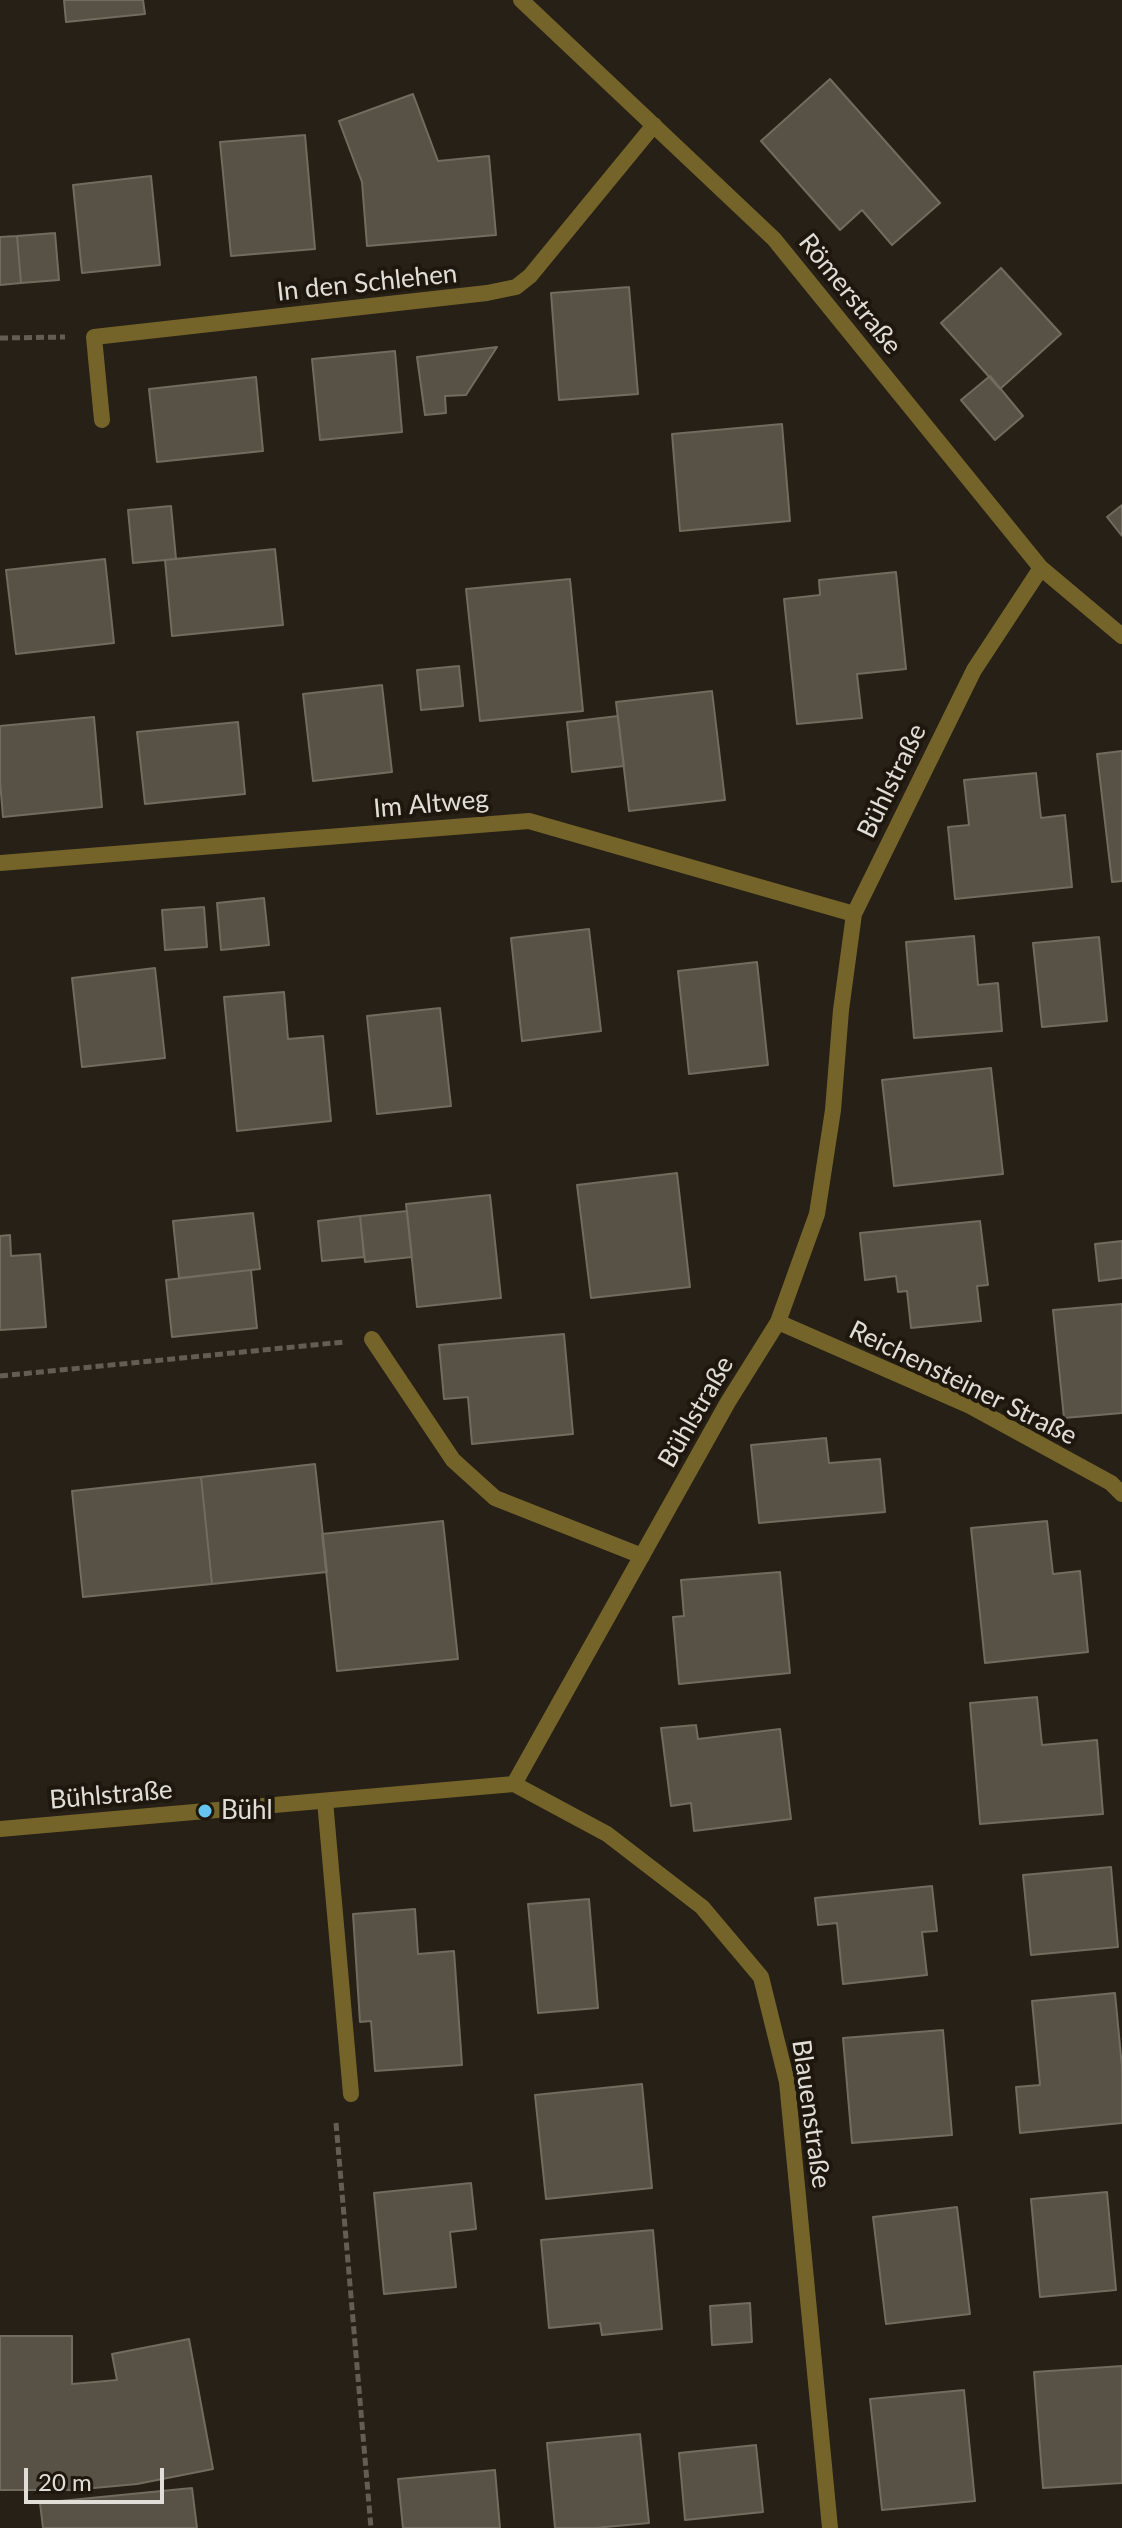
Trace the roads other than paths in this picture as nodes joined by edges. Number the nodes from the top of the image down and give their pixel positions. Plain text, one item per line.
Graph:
1 (521, 0) edge
2 (654, 125) junction
3 (102, 420) dead end
4 (1041, 568) junction
5 (1122, 636) edge
6 (0, 863) edge
7 (854, 914) junction
8 (778, 1322) junction
9 (372, 1339) road end
10 (1122, 1494) edge
11 (642, 1556) junction
12 (514, 1784) junction
13 (325, 1801) junction
14 (0, 1829) edge
15 (351, 2094) road end
16 (830, 2528) edge

1 - 2 street, Römerstraße
2 - 3 street, In den Schlehen
2 - 4 street, Römerstraße
4 - 5 street, Römerstraße
4 - 7 street, Bühlstraße
6 - 7 street, Im Altweg
7 - 8 street, Bühlstraße
8 - 10 street, Reichensteiner Straße
8 - 11 street, Bühlstraße
9 - 11 street
11 - 12 street, Bühlstraße
12 - 13 street, Bühlstraße
12 - 16 street, Blauenstraße
13 - 14 street, Bühlstraße
13 - 15 street

